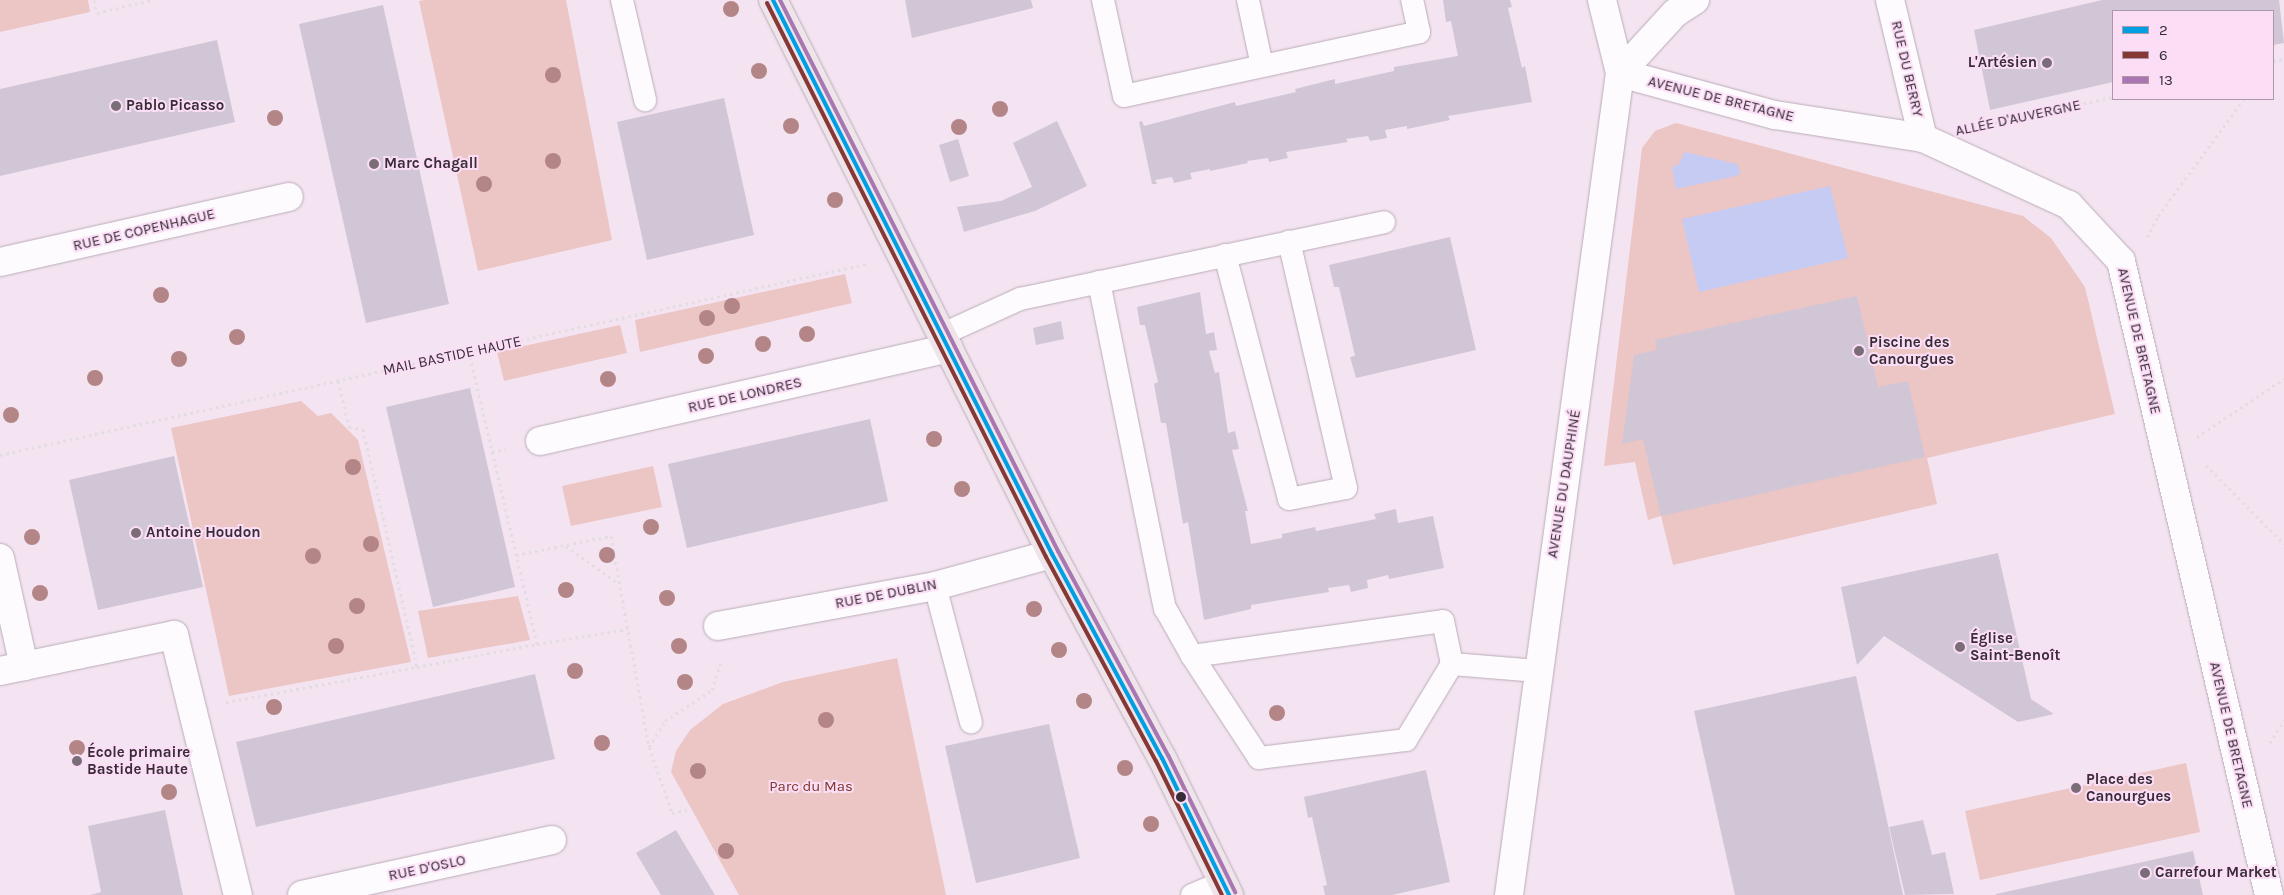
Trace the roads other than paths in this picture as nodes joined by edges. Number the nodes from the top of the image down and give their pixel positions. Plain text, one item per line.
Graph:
1 (622, 0) edge
2 (773, 0) edge
3 (1103, 0) edge
4 (1248, 0) edge
5 (1412, 0) edge
6 (1602, 0) edge
7 (1695, 0) edge
8 (1890, 0) edge
9 (1262, 66) junction
10 (1620, 73) junction
11 (645, 100) dead end
12 (1923, 138) junction
13 (289, 197) dead end
14 (1384, 222) dead end
15 (1289, 242) junction
16 (1225, 255) junction
17 (0, 262) edge
18 (1099, 282) junction
19 (946, 341) junction
20 (540, 441) dead end
21 (1052, 554) junction
22 (0, 558) edge
23 (935, 586) junction
24 (718, 626) road end
25 (1192, 656) junction
26 (1452, 664) junction
27 (12, 668) edge
28 (1538, 671) junction
29 (971, 722) dead end
30 (552, 840) dead end
31 (1226, 888) edge
32 (238, 895) edge
33 (302, 895) edge
34 (1192, 895) edge
35 (1509, 895) edge
36 (2269, 895) edge

1 - 11 lane
2 - 19 main road
3 - 9 lane
4 - 9 lane
5 - 9 lane
6 - 10 street
7 - 10 street
8 - 12 street, RUE DU BERRY
10 - 12 street, AVENUE DE BRETAGNE
10 - 28 street, AVENUE DU DAUPHINÉ
12 - 36 street, AVENUE DE BRETAGNE
13 - 17 street, RUE DE COPENHAGUE
14 - 15 lane
15 - 16 lane
15 - 16 lane
16 - 18 lane
18 - 19 lane
18 - 25 lane
19 - 20 street, RUE DE LONDRES
19 - 21 main road
21 - 23 street, RUE DE DUBLIN
21 - 31 main road
22 - 27 street
23 - 24 street, RUE DE DUBLIN
23 - 29 lane
25 - 26 lane
25 - 26 lane
26 - 28 lane
27 - 32 street
28 - 35 street, AVENUE DU DAUPHINÉ
30 - 33 street, RUE D'OSLO
31 - 34 lane

